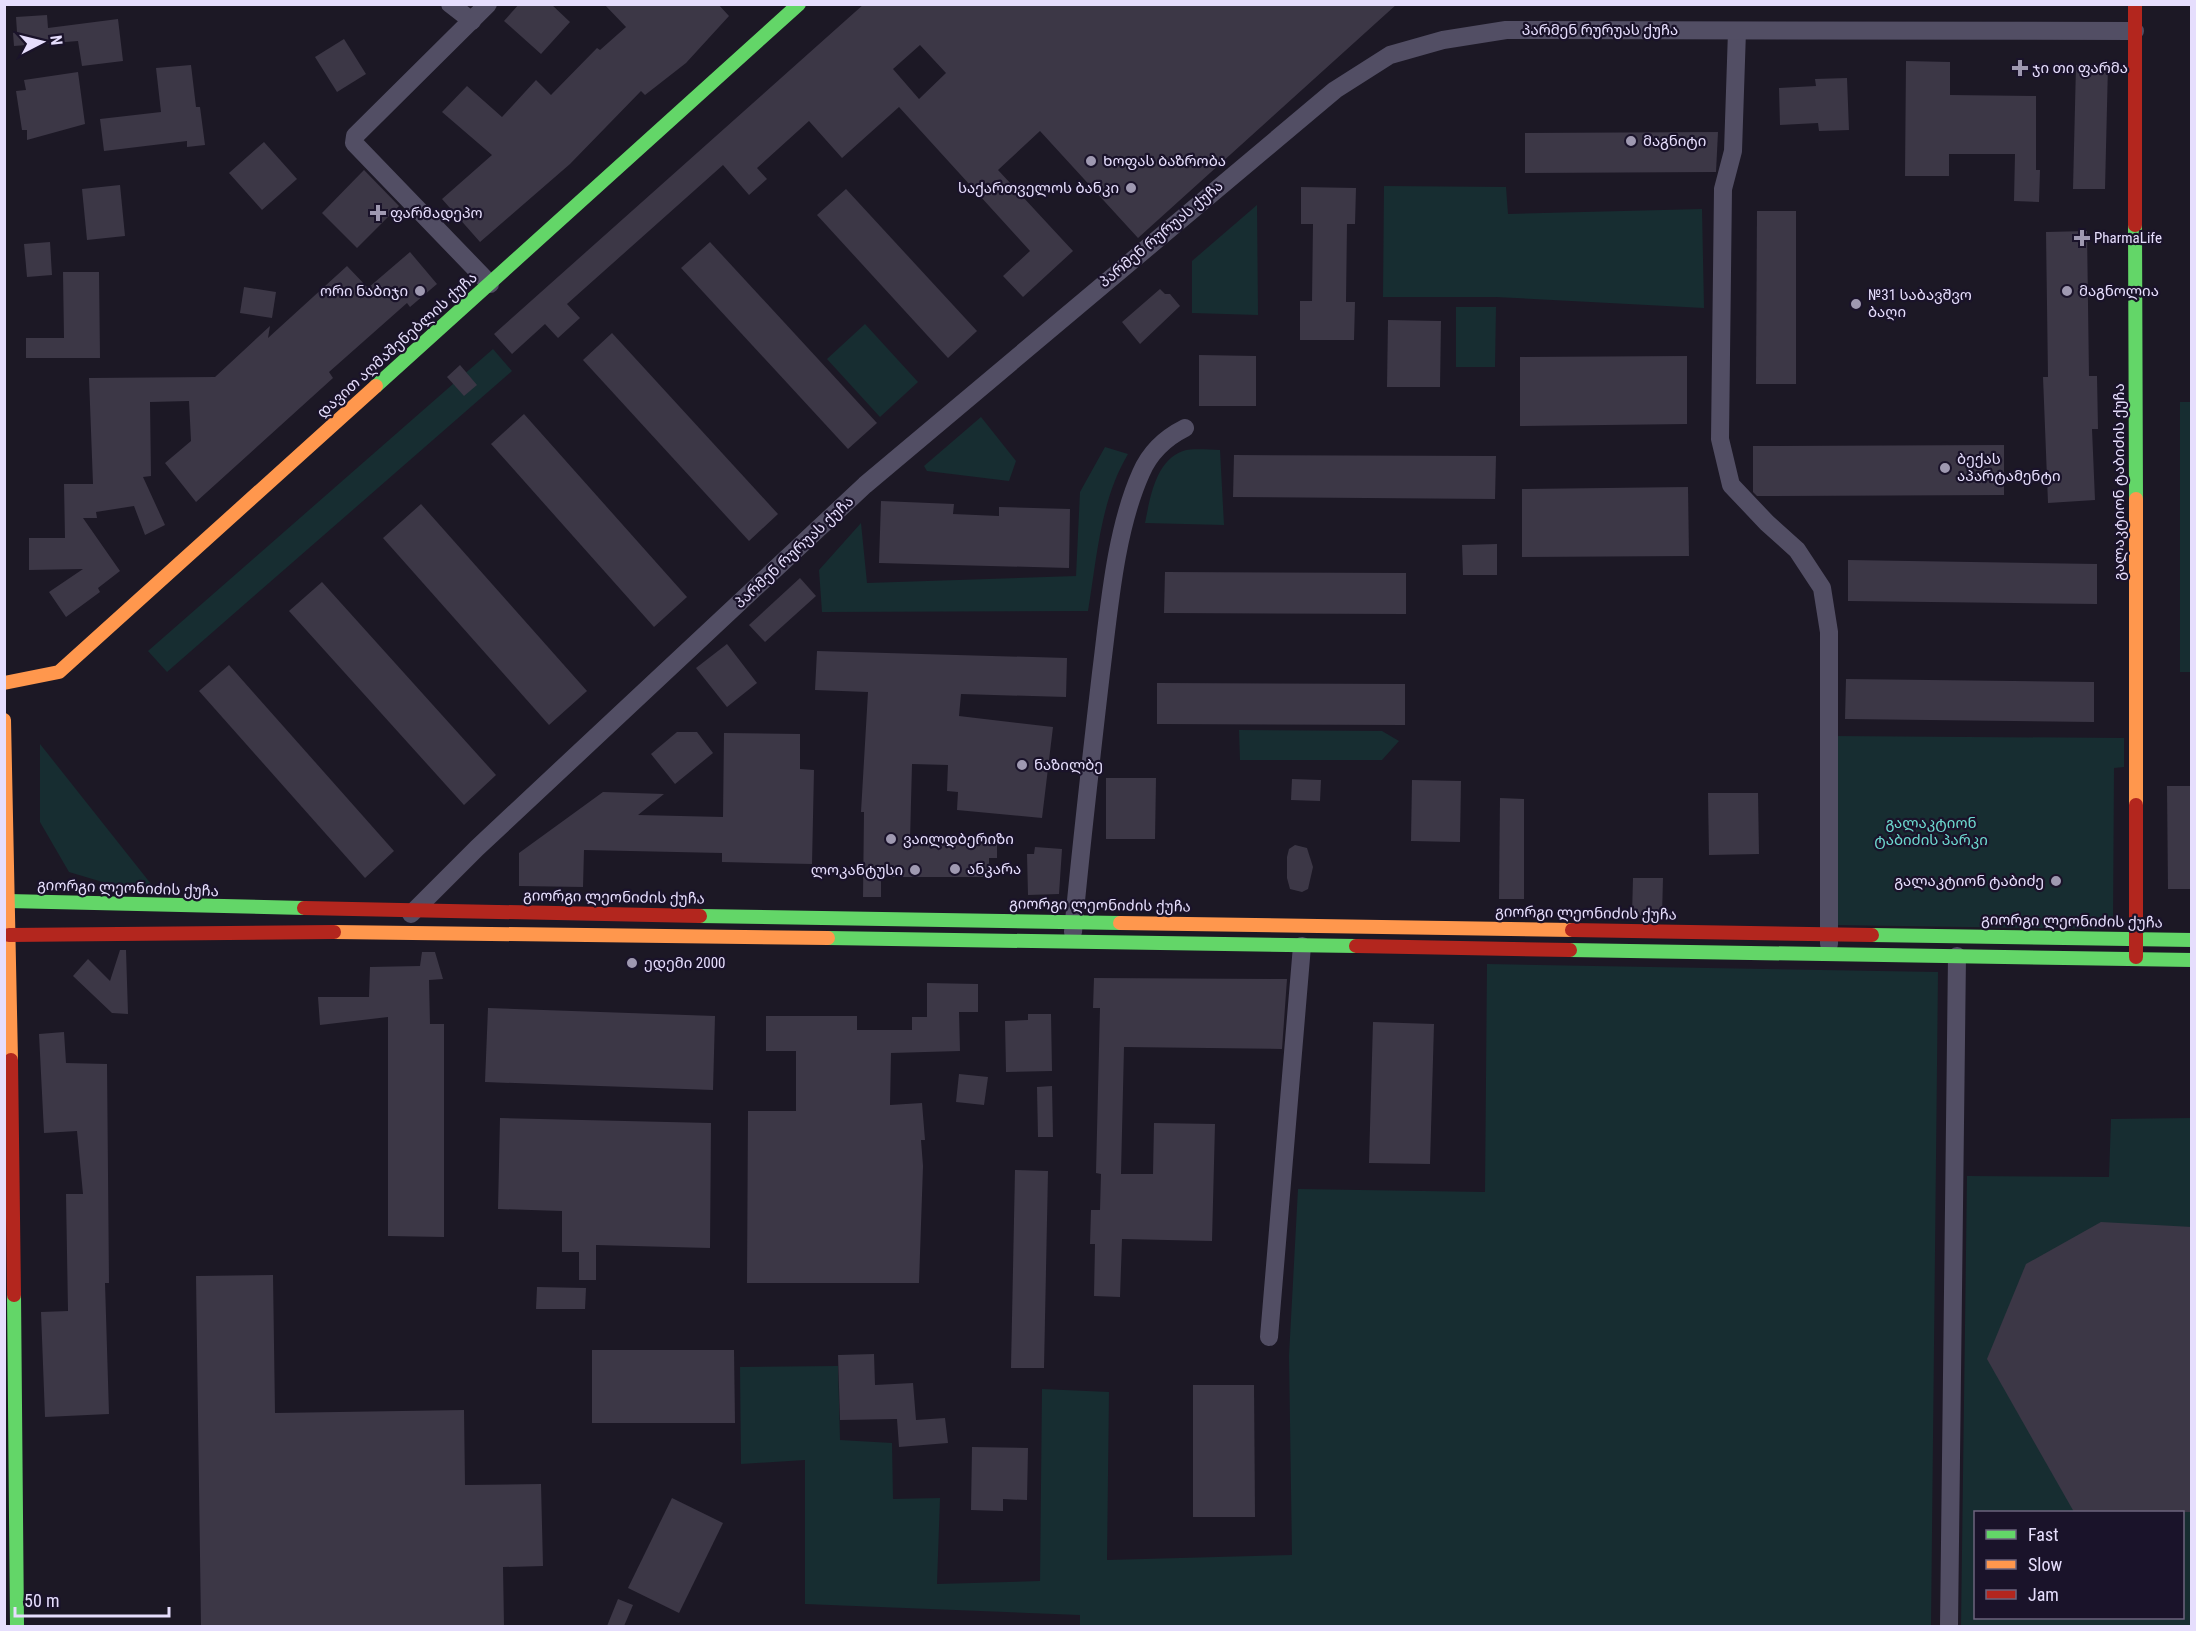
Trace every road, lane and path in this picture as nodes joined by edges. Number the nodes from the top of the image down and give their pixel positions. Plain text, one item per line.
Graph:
1 (450, 4) edge
2 (488, 4) edge
3 (799, 4) edge
4 (2135, 4) edge
5 (472, 21) junction
6 (1737, 31) junction
7 (2135, 31) junction
8 (490, 284) junction
9 (1185, 428) dead end
10 (4, 683) edge
11 (4, 720) edge
12 (8, 901) junction
13 (416, 910) junction
14 (1074, 921) junction
15 (392, 931) junction
16 (1829, 934) junction
17 (9, 936) junction
18 (2136, 939) junction
19 (2192, 940) edge
20 (1073, 942) junction
21 (1302, 946) junction
22 (1829, 954) junction
23 (1957, 956) junction
24 (2136, 959) junction
25 (2192, 960) edge
26 (1269, 1337) dead end
27 (17, 1626) edge
28 (1949, 1626) edge

1 - 5 street
2 - 5 street
3 - 8 main road, დავით აღმაშენებლის ქუჩა
4 - 7 main road, გალაკტიონ ტაბიძის ქუჩა
5 - 8 street
6 - 7 street, პარმენ რურუას ქუჩა
6 - 13 street, პარმენ რურუას ქუჩა
6 - 16 street
7 - 18 main road, გალაკტიონ ტაბიძის ქუჩა
8 - 10 main road, დავით აღმაშენებლის ქუჩა
9 - 14 street
11 - 12 main road
12 - 13 main road, გიორგი ლეონიძის ქუჩა
12 - 17 main road
13 - 14 main road, გიორგი ლეონიძის ქუჩა
13 - 15 street, პარმენ რურუას ქუჩა
14 - 16 main road, გიორგი ლეონიძის ქუჩა
14 - 20 street
15 - 17 main road
15 - 20 main road
16 - 18 main road, გიორგი ლეონიძის ქუჩა
16 - 22 street
17 - 27 main road
18 - 19 main road, გიორგი ლეონიძის ქუჩა
18 - 24 main road, გალაკტიონ ტაბიძის ქუჩა
20 - 21 main road
21 - 22 main road
21 - 26 street
22 - 23 main road
23 - 24 main road
23 - 28 street
24 - 25 main road

